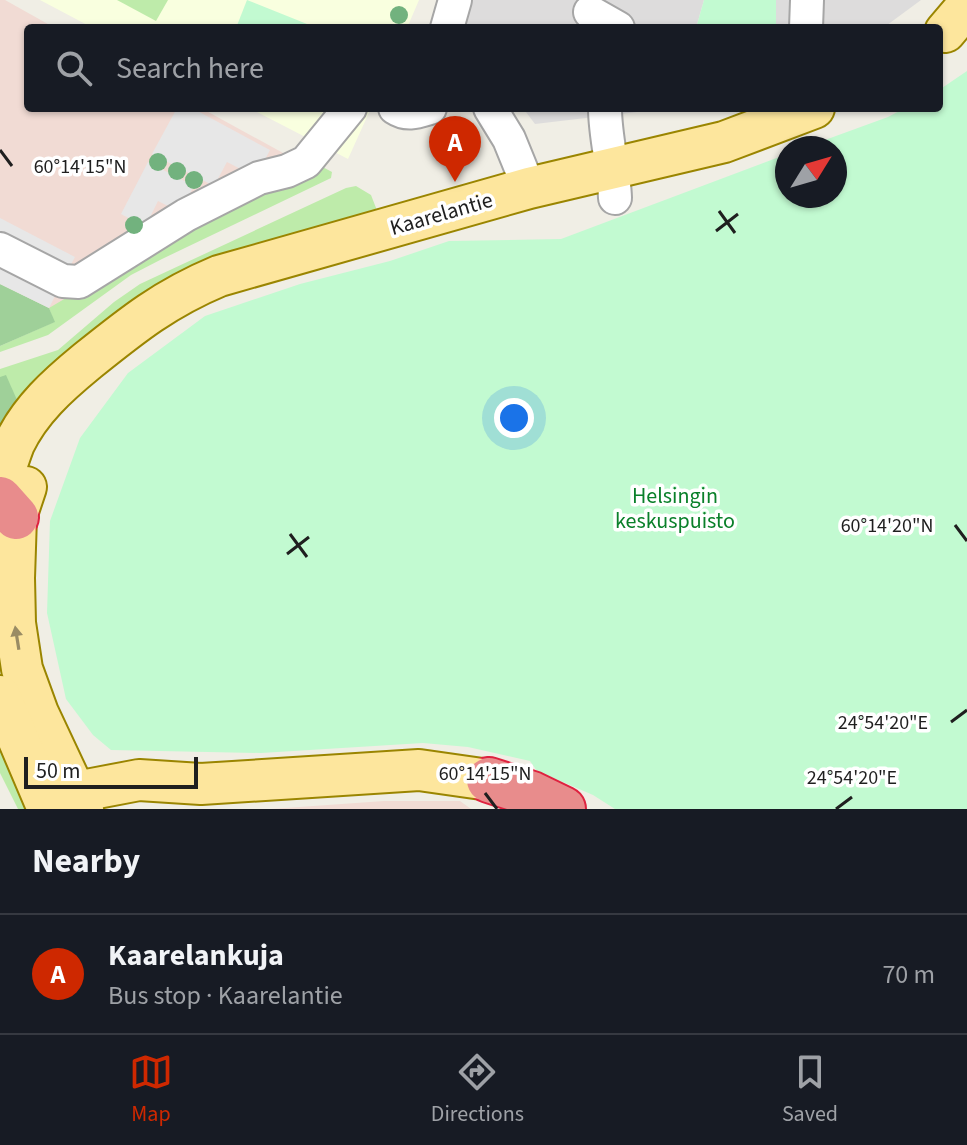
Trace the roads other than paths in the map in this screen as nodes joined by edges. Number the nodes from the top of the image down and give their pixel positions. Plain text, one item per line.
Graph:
1 (455, 0) edge
2 (807, 0) edge
3 (448, 24) edge
4 (806, 24) edge
5 (347, 112) edge
6 (492, 112) edge
7 (605, 112) edge
8 (801, 112) edge
9 (615, 183) junction
10 (529, 188) junction
11 (0, 249) edge
12 (5, 500) edge
13 (0, 696) edge
14 (201, 784) junction
15 (489, 794) edge
16 (67, 805) edge
17 (143, 809) edge
18 (563, 809) edge

1 - 3 street
2 - 4 street
5 - 11 street
6 - 10 street
7 - 9 street
8 - 9 main road, Kaarelantie
9 - 10 main road, Kaarelantie
10 - 12 main road, Kaarelantie
16 -> 12 main road, Kaarelantie
13 - 16 main road
14 - 15 main road
14 - 16 main road
14 - 17 main road
15 - 18 highway

